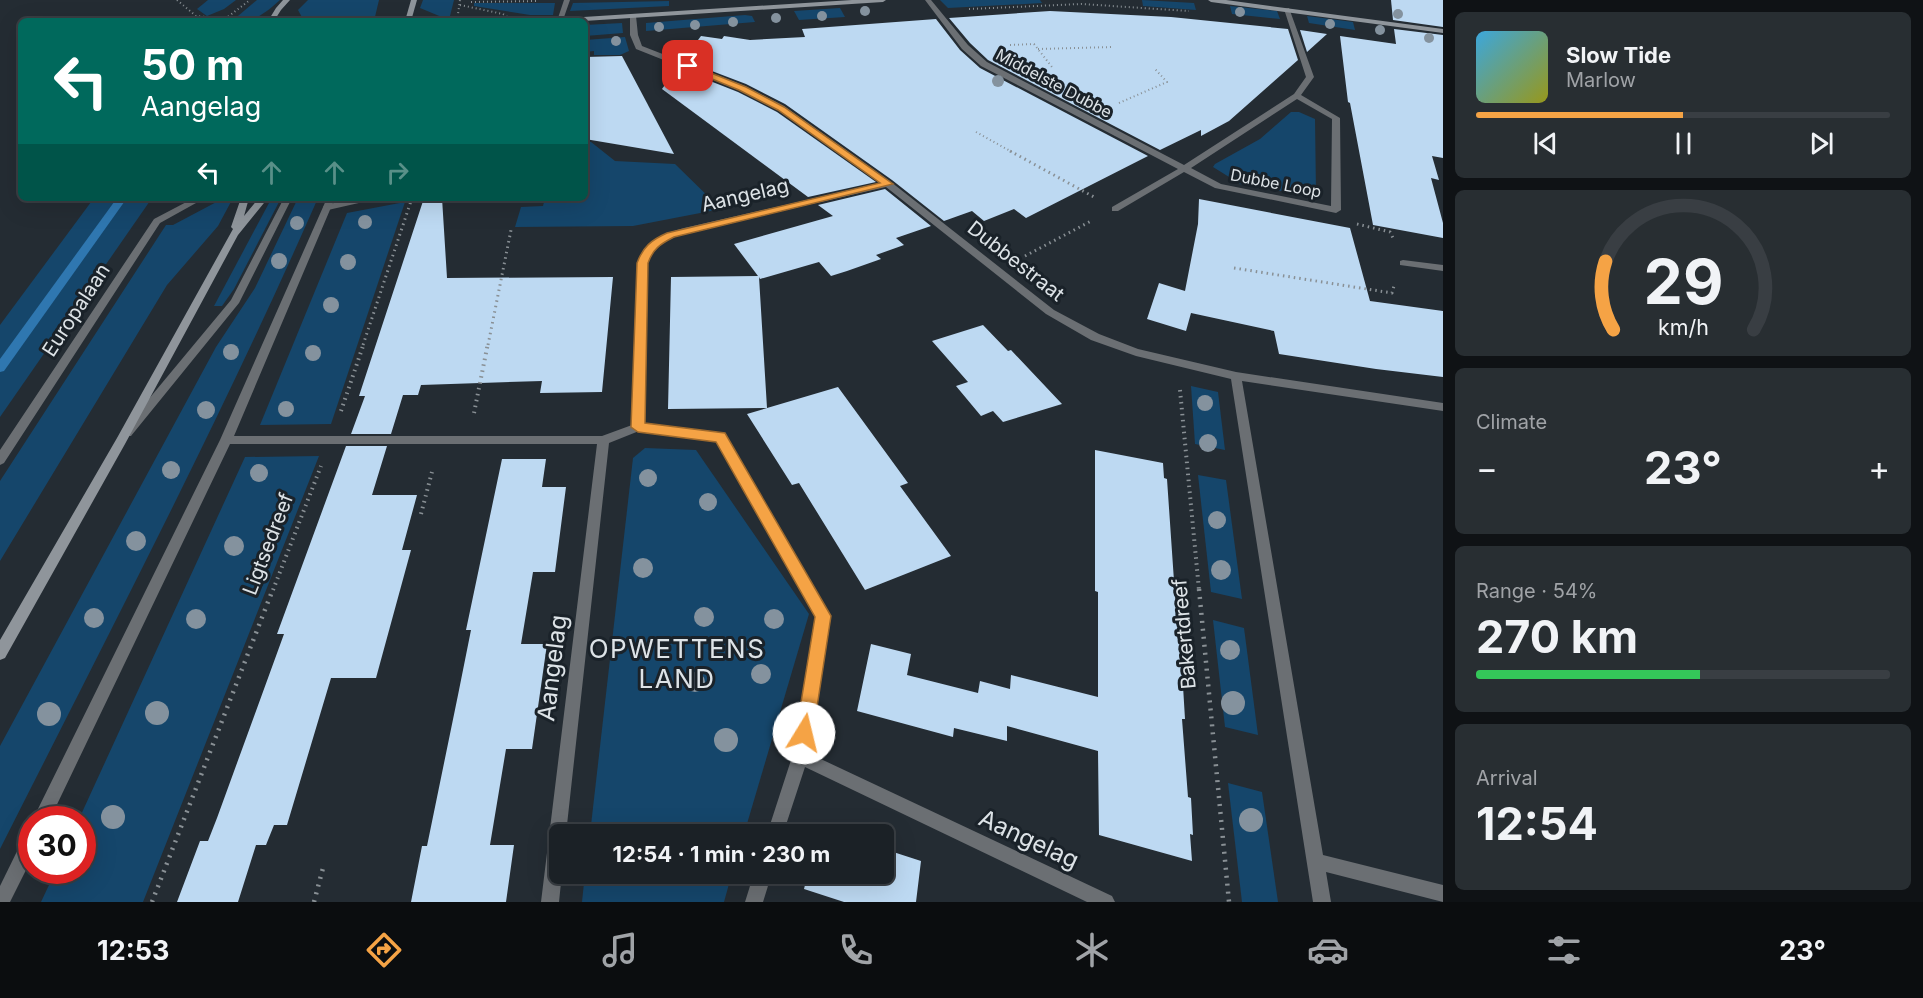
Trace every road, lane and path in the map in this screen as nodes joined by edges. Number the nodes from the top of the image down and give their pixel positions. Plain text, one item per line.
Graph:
1 (177, 0) edge
2 (251, 0) edge
3 (287, 0) edge
4 (414, 0) edge
5 (460, 0) edge
6 (472, 0) edge
7 (567, 0) edge
8 (883, 0) edge
9 (928, 0) edge
10 (1211, 0) edge
11 (460, 5) junction
12 (471, 7) junction
13 (1287, 9) junction
14 (935, 12) junction
15 (1195, 12) dead end
16 (633, 16) junction
17 (210, 18) edge
18 (228, 18) edge
19 (273, 18) edge
20 (409, 18) edge
21 (458, 18) edge
22 (509, 18) edge
23 (561, 18) edge
24 (588, 18) edge
25 (1443, 31) edge
26 (1112, 47) dead end
27 (1037, 49) dead end
28 (1155, 69) dead end
29 (1297, 96) junction
30 (1087, 118) junction
31 (976, 132) dead end
32 (1185, 168) junction
33 (888, 184) junction
34 (195, 201) edge
35 (244, 201) edge
36 (262, 201) edge
37 (286, 201) edge
38 (411, 201) edge
39 (329, 202) edge
40 (1115, 209) junction
41 (1336, 210) junction
42 (511, 230) dead end
43 (234, 234) junction
44 (1402, 263) junction
45 (1234, 268) dead end
46 (1443, 268) edge
47 (999, 269) junction
48 (1177, 362) junction
49 (1236, 376) junction
50 (1443, 407) edge
51 (638, 427) junction
52 (226, 440) junction
53 (441, 440) junction
54 (468, 440) junction
55 (603, 440) junction
56 (121, 441) junction
57 (331, 441) junction
58 (0, 460) edge
59 (421, 514) dead end
60 (0, 653) edge
61 (800, 757) junction
62 (47, 806) edge
63 (779, 824) edge
64 (1316, 861) junction
65 (18, 867) edge
66 (324, 868) dead end
67 (760, 884) edge
68 (1443, 894) edge
69 (1, 902) edge
70 (153, 902) edge
71 (314, 902) edge
72 (550, 902) edge
73 (754, 902) edge
74 (1106, 902) edge
75 (1228, 902) edge
76 (1322, 902) edge

1 - 17 path
2 - 18 path
3 - 19 street
4 - 20 street
5 - 11 path
6 - 12 path
7 - 23 street
8 - 16 street
9 - 14 street, Middelste Dubbe
10 - 13 street
11 - 12 path
11 - 21 path
12 - 22 path
13 - 25 street
13 - 29 street
14 - 15 path
14 - 30 street, Middelste Dubbe
16 - 24 street
16 - 33 street, Dubbestraat
26 - 27 path
28 - 30 path
29 - 32 street, Dubbe Loop
29 - 41 street, Dubbe Loop
30 - 32 street, Middelste Dubbe
31 - 40 path
32 - 40 street, Dubbe Loop
32 - 41 street, Dubbe Loop
33 - 47 street, Dubbestraat
33 - 51 street, Aangelag
34 - 58 street, Europalaan
35 - 43 street
36 - 43 street
37 - 56 street
38 - 57 path, Ligtsedreef
39 - 52 street
40 - 47 path
41 - 44 path
42 - 54 path
43 - 56 street
44 - 45 path
44 - 46 street
47 - 48 street, Dubbestraat
48 - 49 street, Dubbestraat
48 - 75 path, Bakertdreef
49 - 50 street, Dubbestraat
49 - 64 street
51 - 55 street
51 - 61 street
52 - 57 street
52 - 62 street
53 - 54 street
53 - 57 street
53 - 59 path
54 - 55 street
55 - 72 street, Aangelag
56 - 60 street
57 - 70 path, Ligtsedreef
61 - 63 street
61 - 74 street, Aangelag
64 - 68 street
64 - 76 street
65 - 69 street
66 - 71 path
67 - 73 street

